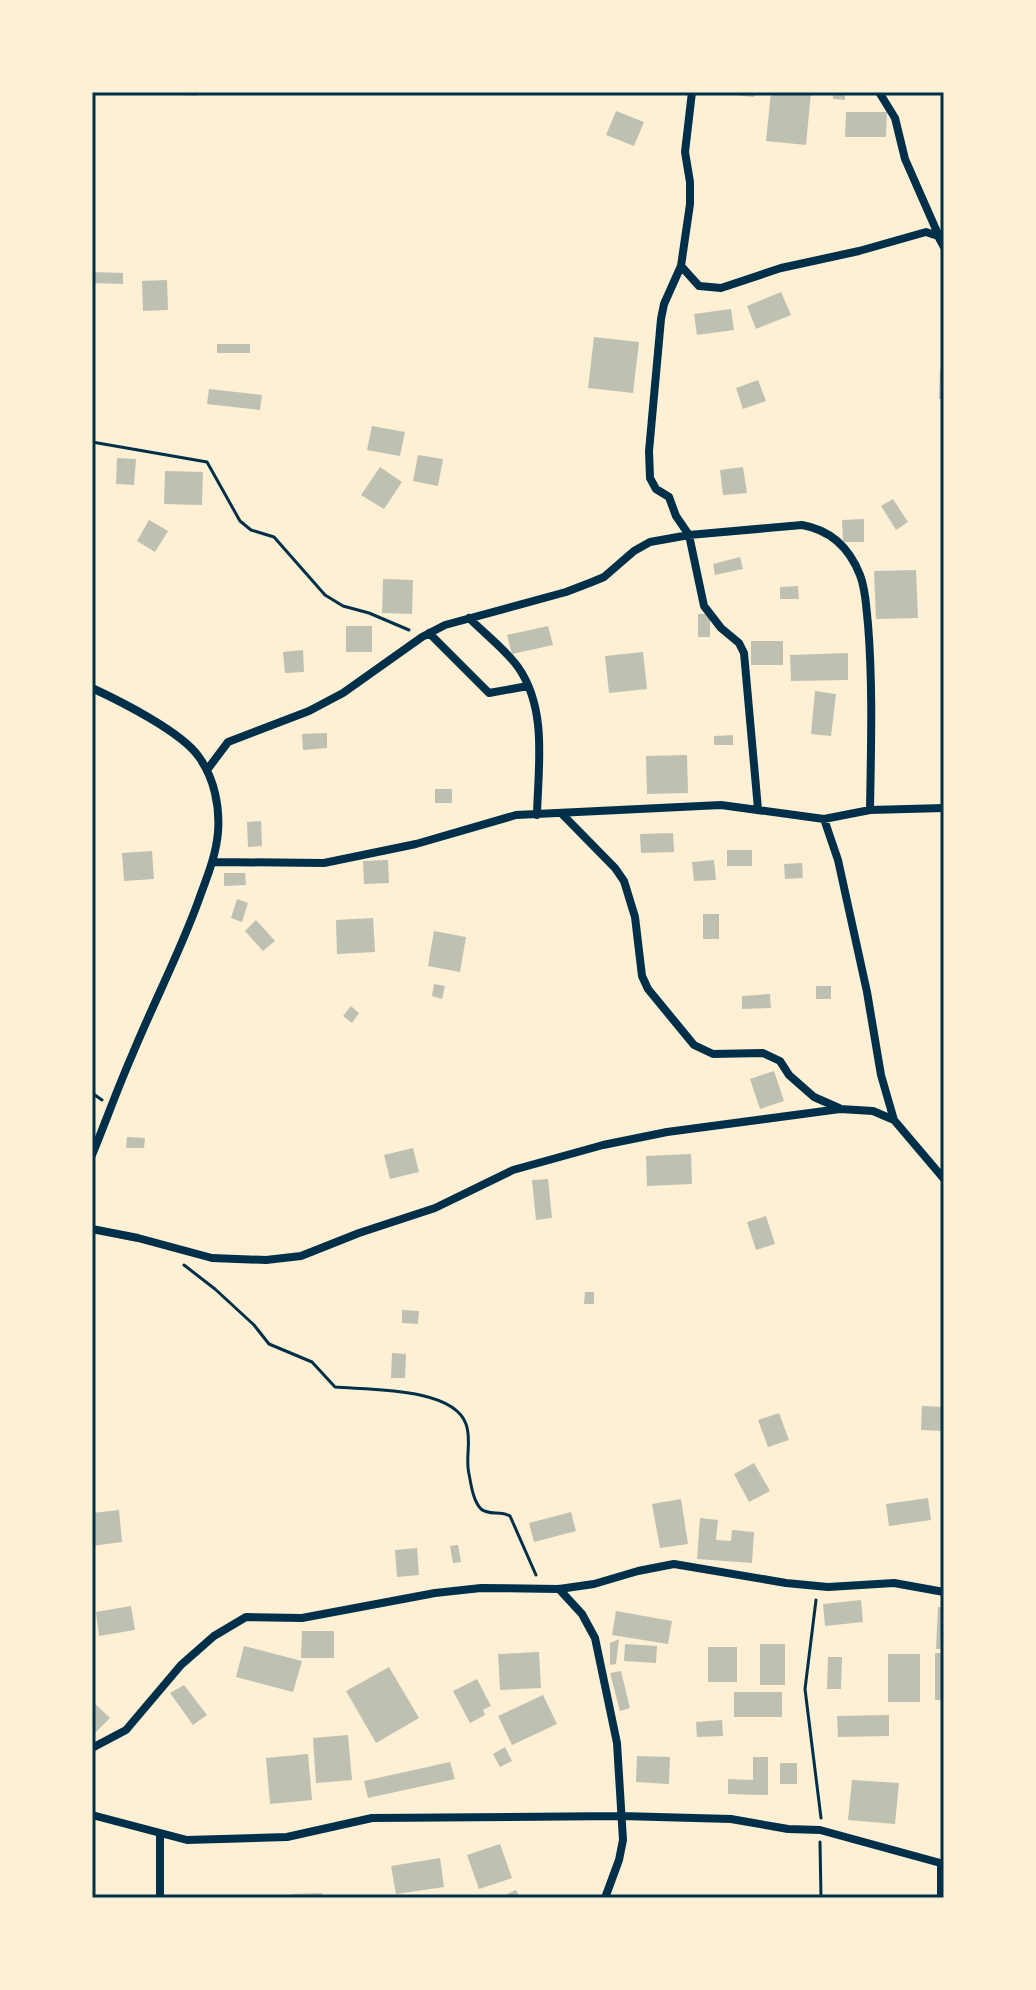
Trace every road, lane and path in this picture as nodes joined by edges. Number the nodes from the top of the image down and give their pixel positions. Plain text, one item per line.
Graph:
1 (692, 92) edge
2 (879, 92) edge
3 (938, 236) junction
4 (944, 247) edge
5 (681, 266) junction
6 (92, 442) edge
7 (689, 535) junction
8 (469, 618) junction
9 (425, 635) junction
10 (528, 686) junction
11 (92, 688) edge
12 (207, 770) junction
13 (944, 808) edge
14 (758, 809) junction
15 (870, 810) junction
16 (537, 815) junction
17 (563, 815) junction
18 (824, 819) junction
19 (213, 862) junction
20 (840, 1109) junction
21 (894, 1120) junction
22 (92, 1155) edge
23 (944, 1179) edge
24 (92, 1229) edge
25 (168, 1247) junction
26 (817, 1586) junction
27 (541, 1587) junction
28 (559, 1589) junction
29 (944, 1592) edge
30 (92, 1748) edge
31 (92, 1815) edge
32 (621, 1816) junction
33 (820, 1830) junction
34 (160, 1835) junction
35 (942, 1863) edge
36 (160, 1898) edge
37 (605, 1898) edge
38 (821, 1898) edge
39 (941, 1898) edge

1 - 5 street
2 - 3 street
3 - 4 street
3 - 5 street
5 - 7 street
6 - 9 path
7 - 8 street
7 - 14 street
7 - 15 street
8 - 9 street
8 - 10 street
9 - 10 street
9 - 12 street
10 - 16 street
11 - 12 street
12 - 19 street
13 - 15 street
14 - 17 street
14 - 18 street
15 - 18 street
16 - 17 street
16 - 19 street
17 - 20 street
18 - 21 street
19 - 22 street
20 - 21 street
20 - 25 street
21 - 23 street
24 - 25 street
25 - 27 path
26 - 28 street
26 - 29 street
26 - 33 path
27 - 28 street
27 - 30 street
28 - 32 street
31 - 34 street
32 - 33 street
32 - 34 street
32 - 37 street
33 - 35 street
33 - 38 path
34 - 36 street
35 - 39 street

